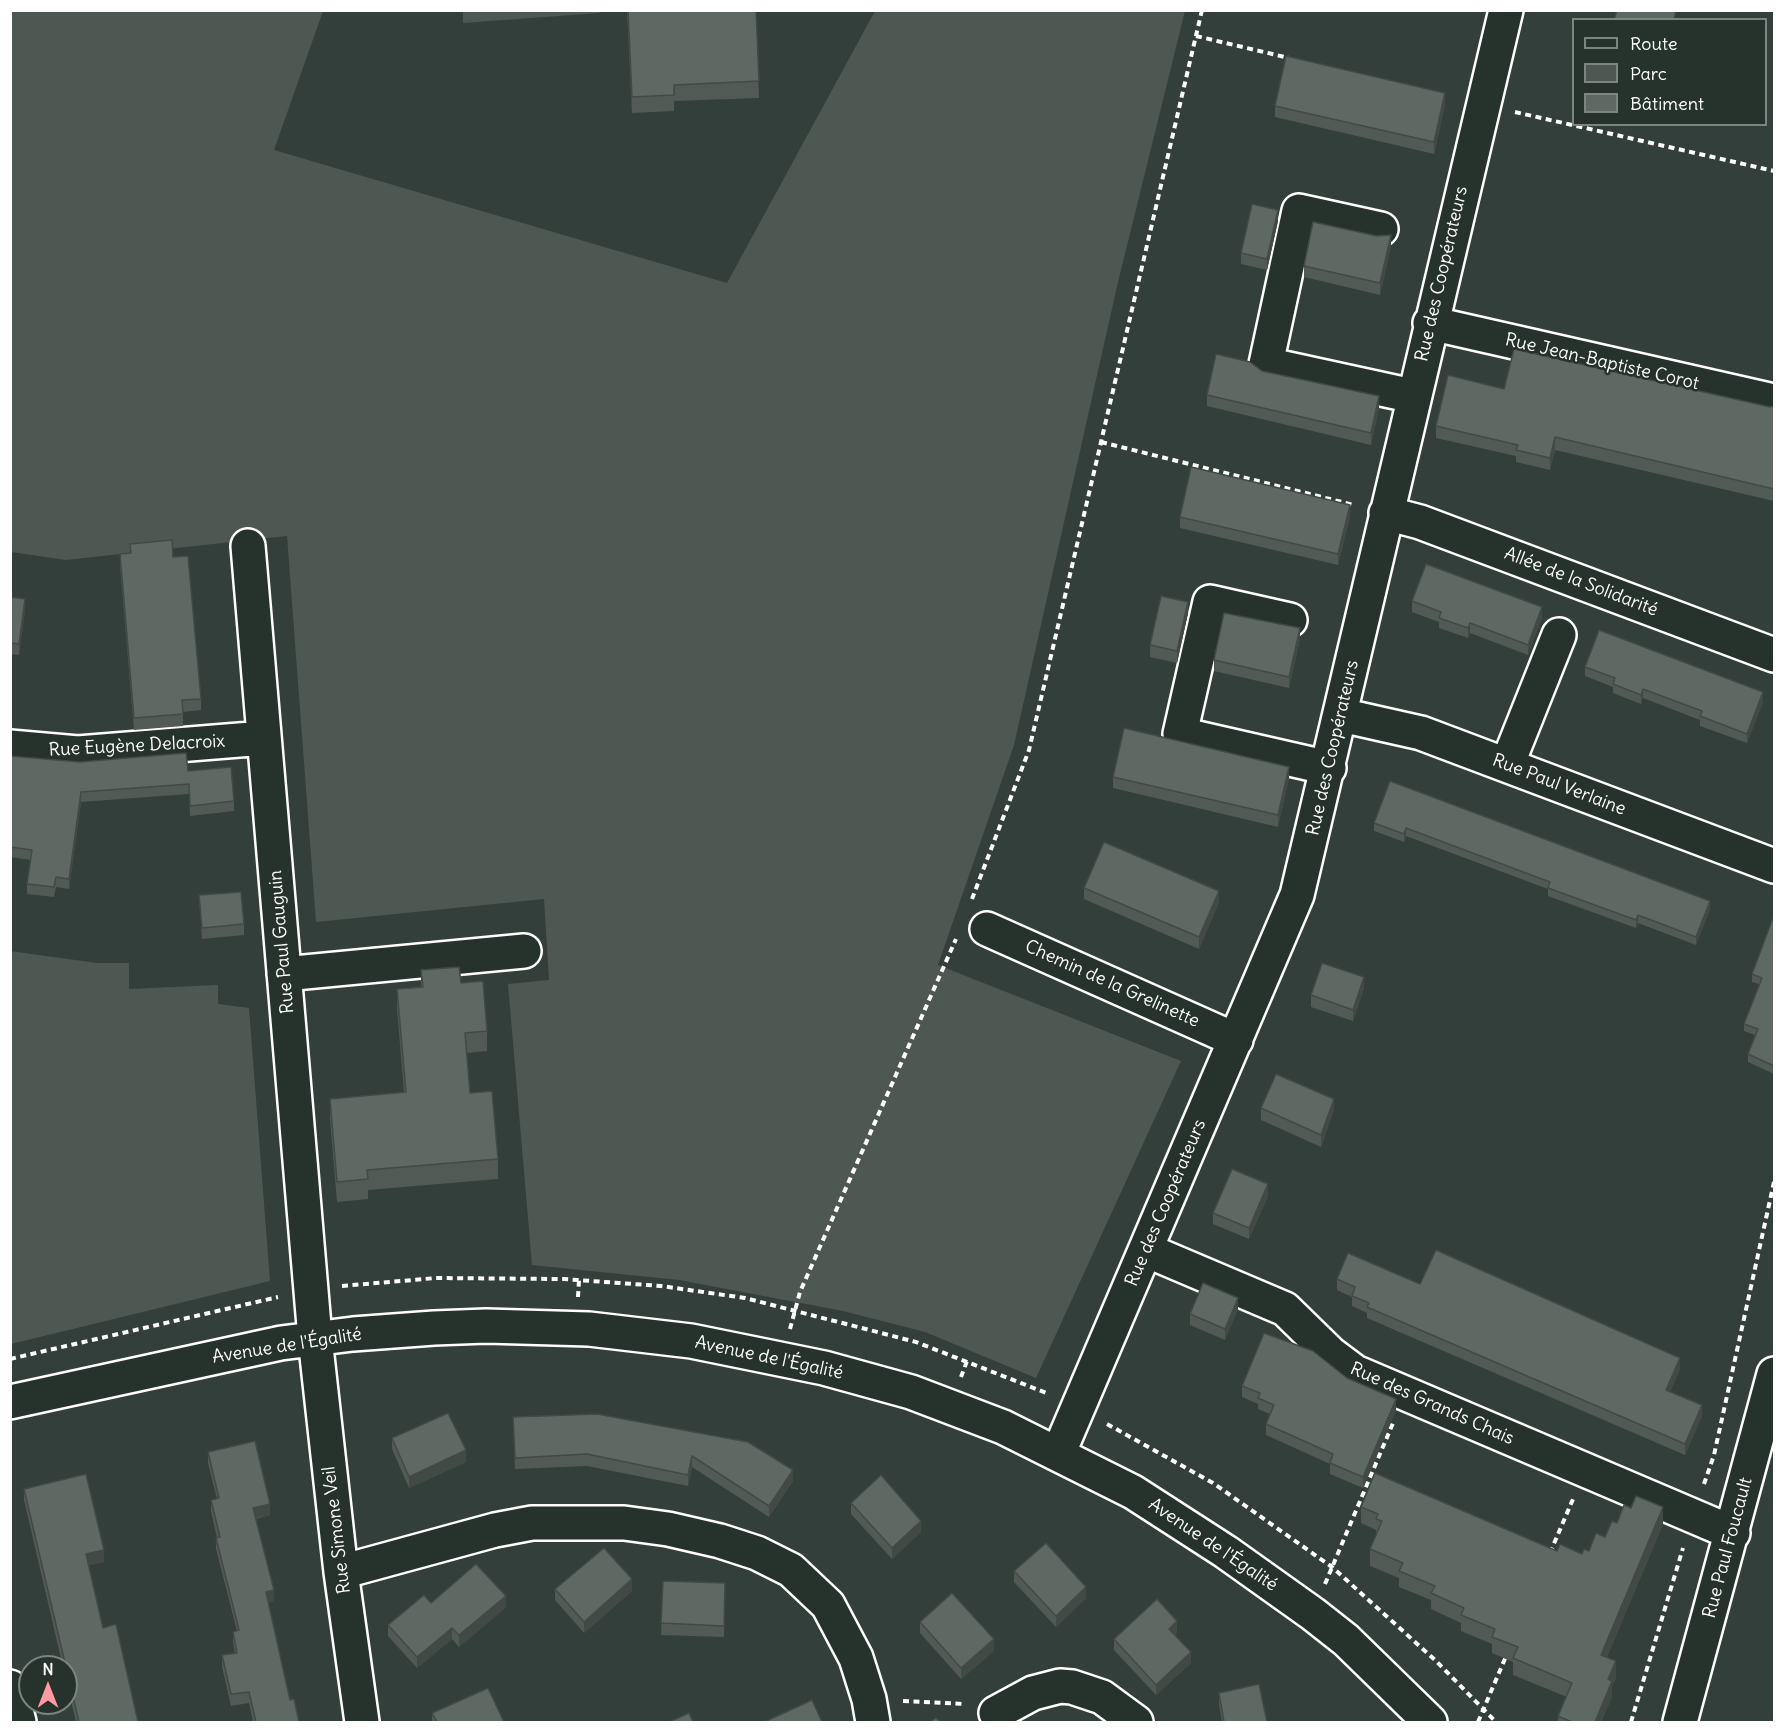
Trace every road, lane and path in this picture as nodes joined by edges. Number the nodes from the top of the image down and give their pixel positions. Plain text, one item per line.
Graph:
1 (1202, 10) edge
2 (1506, 10) edge
3 (1196, 36) junction
4 (1299, 61) edge
5 (1483, 104) junction
6 (1572, 124) edge
7 (1579, 126) edge
8 (1774, 171) edge
9 (1381, 229) dead end
10 (1430, 323) junction
11 (1413, 396) junction
12 (1774, 401) edge
13 (1101, 442) junction
14 (1386, 513) junction
15 (248, 546) dead end
16 (1290, 620) dead end
17 (1559, 634) dead end
18 (1774, 655) edge
19 (1341, 715) junction
20 (264, 738) junction
21 (10, 747) edge
22 (1507, 765) junction
23 (1329, 768) junction
24 (1774, 866) edge
25 (972, 923) junction
26 (524, 951) dead end
27 (284, 974) junction
28 (1236, 1040) junction
29 (1774, 1182) edge
30 (1146, 1250) junction
31 (315, 1338) junction
32 (782, 1359) junction
33 (1774, 1374) edge
34 (1405, 1394) junction
35 (10, 1402) edge
36 (1767, 1438) edge
37 (1059, 1452) junction
38 (1585, 1471) junction
39 (1370, 1478) junction
40 (1380, 1483) edge
41 (1692, 1516) junction
42 (1733, 1533) junction
43 (1539, 1550) edge
44 (341, 1572) junction
45 (1313, 1614) junction
46 (1510, 1647) edge
47 (10, 1687) edge
48 (1003, 1710) joint
49 (871, 1711) edge
50 (19, 1722) edge
51 (362, 1722) edge
52 (1136, 1722) edge
53 (1430, 1722) edge
54 (1478, 1722) edge
55 (1631, 1722) edge
56 (1680, 1722) edge

1 - 3 path
2 - 5 street, Rue des Coopérateurs
3 - 4 path
3 - 13 path
5 - 6 path
5 - 10 street, Rue des Coopérateurs
7 - 8 path
9 - 11 street
10 - 11 street, Rue des Coopérateurs
10 - 12 street, Rue Jean-Baptiste Corot
11 - 14 street, Rue des Coopérateurs
13 - 14 path
13 - 25 path
14 - 18 street, Allée de la Solidarité
14 - 19 street, Rue des Coopérateurs
15 - 20 street, Rue Paul Gauguin
16 - 23 street
17 - 22 street
19 - 22 street, Rue Paul Verlaine
19 - 23 street, Rue des Coopérateurs
20 - 21 street, Rue Eugène Delacroix
20 - 27 street, Rue Paul Gauguin
22 - 24 street, Rue Paul Verlaine
23 - 28 street, Rue des Coopérateurs
25 - 28 street, Chemin de la Grelinette
25 - 32 path
26 - 27 street
27 - 31 street, Rue Paul Gauguin
28 - 30 street, Rue des Coopérateurs
29 - 41 path
30 - 34 street, Rue des Grands Chais
30 - 37 street, Rue des Coopérateurs
31 - 32 street, Avenue de l'Égalité
31 - 35 street, Avenue de l'Égalité
31 - 44 street, Rue Simone Veil
32 - 37 street, Avenue de l'Égalité
33 - 36 street, Rue Paul Foucault
34 - 38 street, Rue des Grands Chais
34 - 39 path
36 - 42 street, Rue Paul Foucault
37 - 45 street, Avenue de l'Égalité
38 - 41 street, Rue des Grands Chais
38 - 43 path
39 - 40 path
39 - 45 path
41 - 42 street, Rue des Grands Chais
41 - 55 path
42 - 56 street, Rue Paul Foucault
44 - 49 street
44 - 51 street, Rue Simone Veil
45 - 53 street, Avenue de l'Égalité
46 - 54 path
47 - 50 street
48 - 49 path
48 - 52 street

